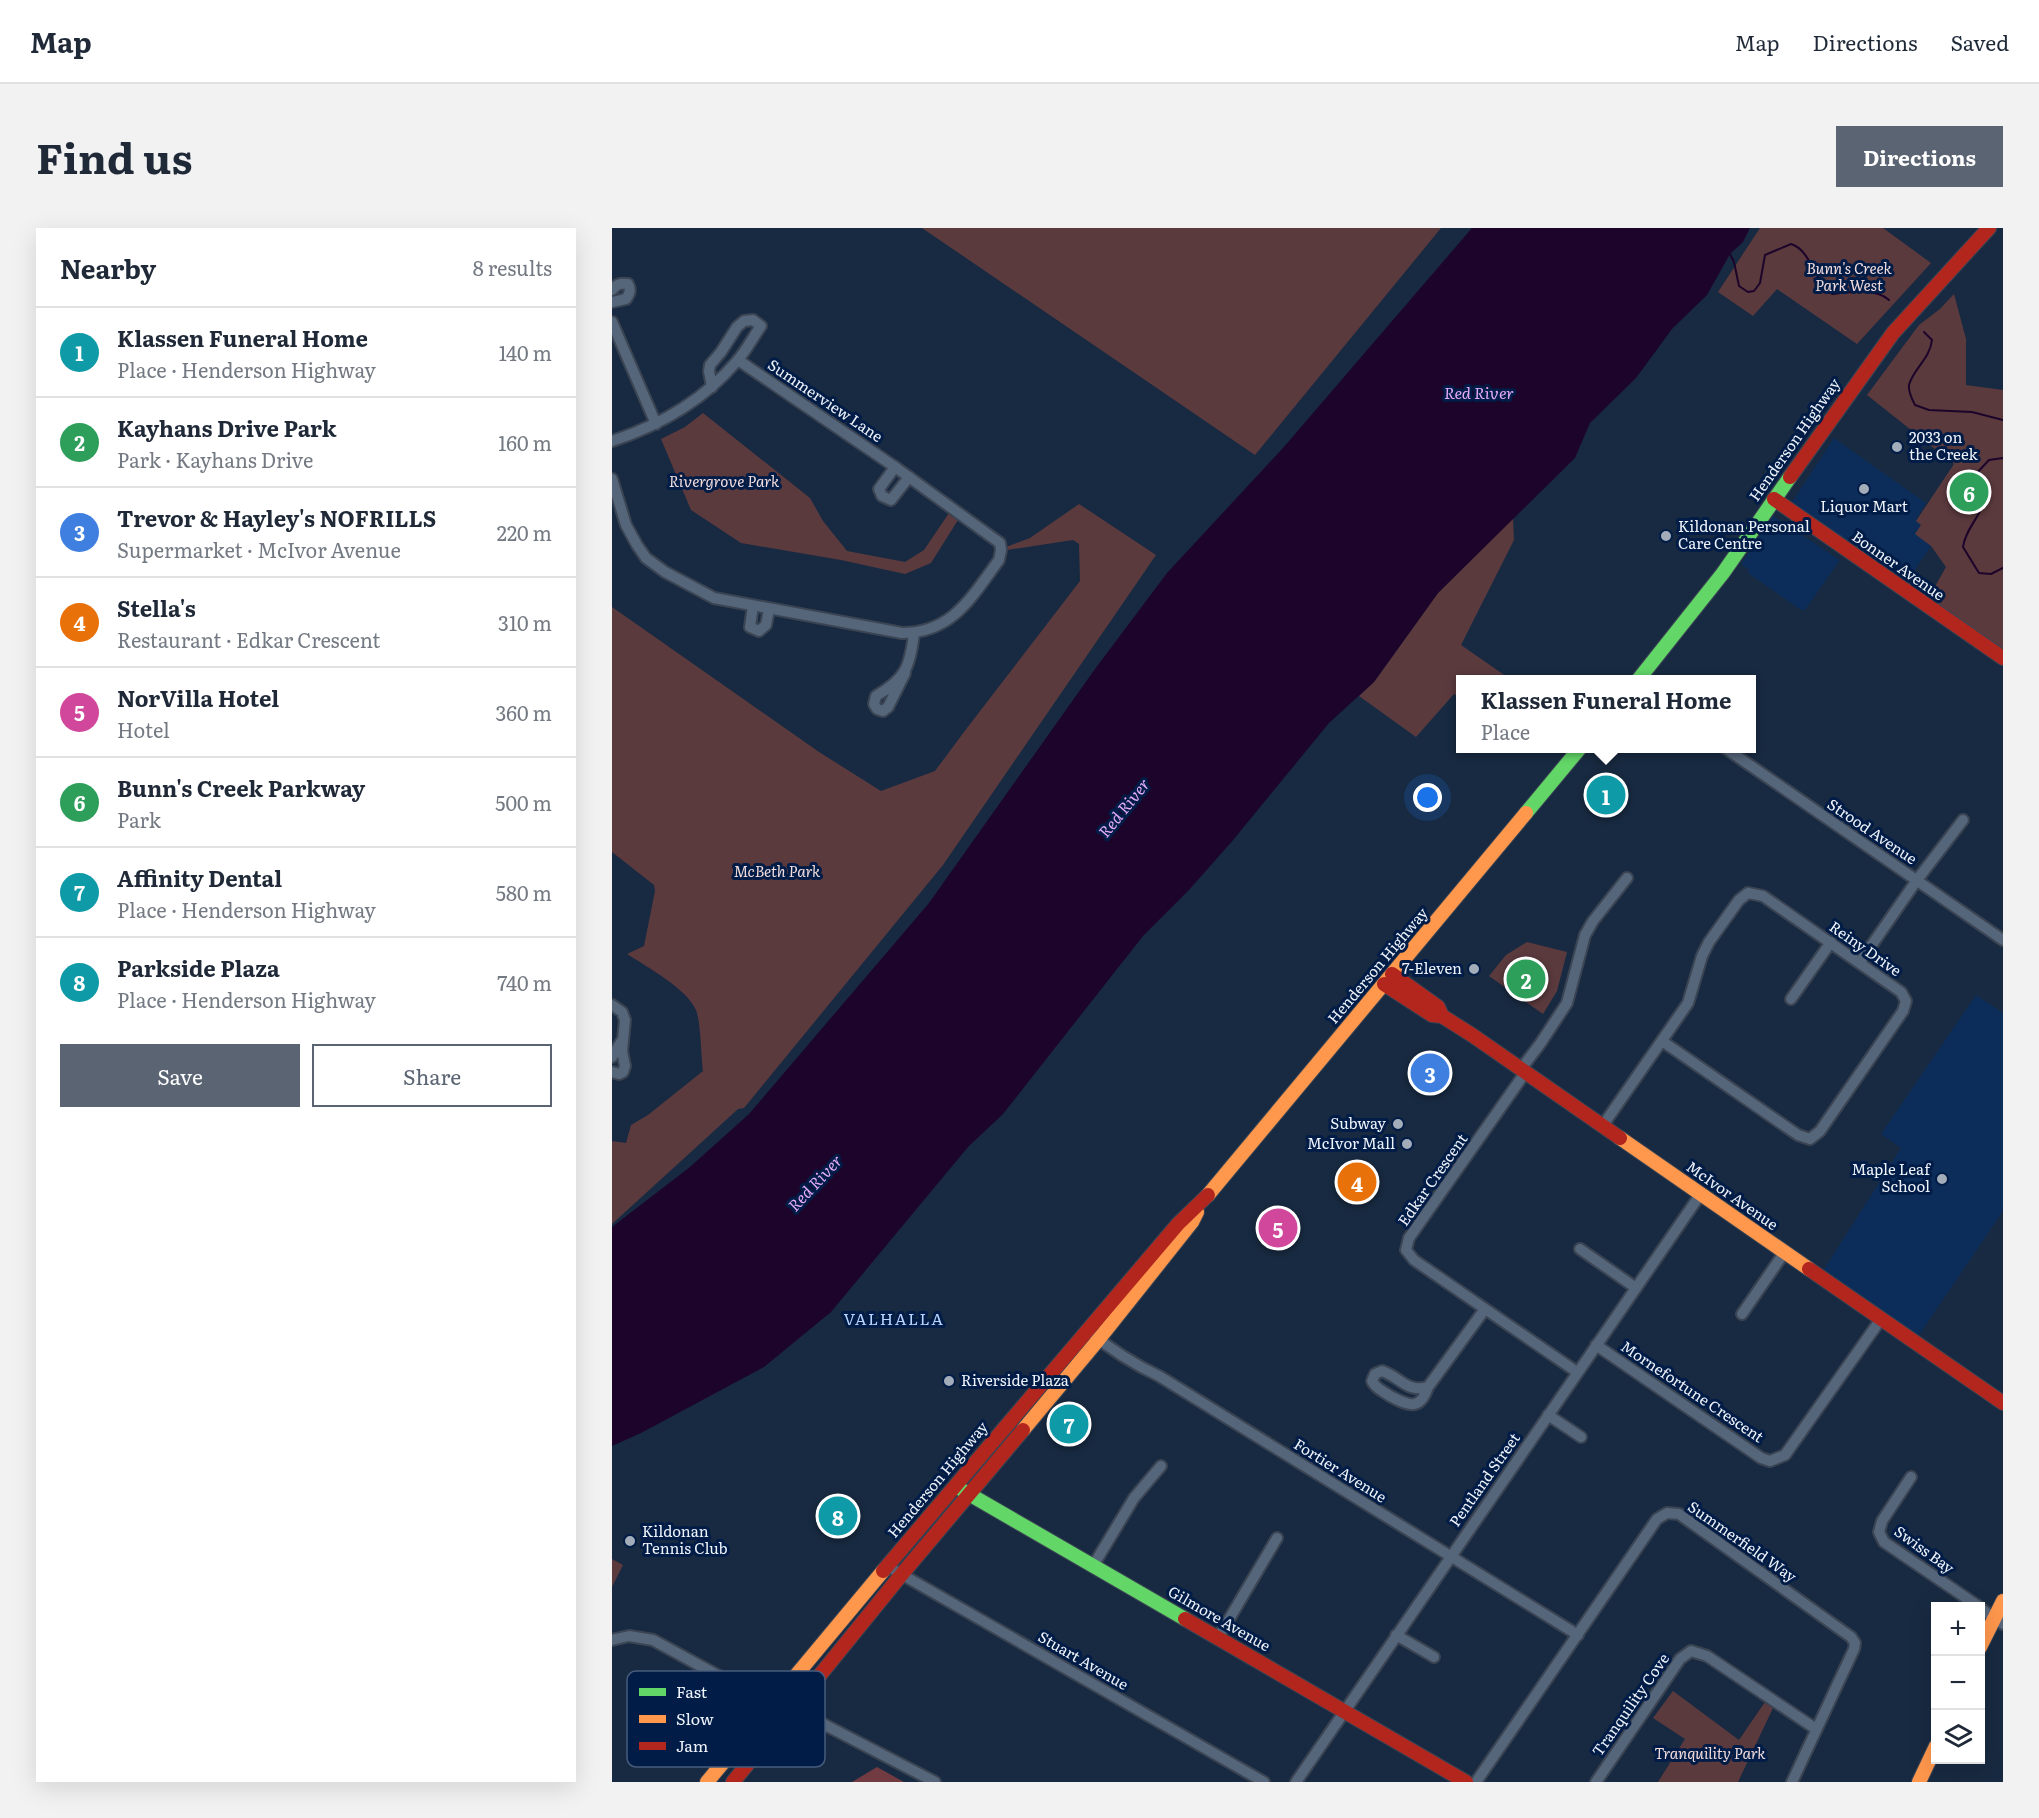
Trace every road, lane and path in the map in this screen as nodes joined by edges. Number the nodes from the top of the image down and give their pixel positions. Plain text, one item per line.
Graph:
1 (1989, 228) edge
2 (612, 290) edge
3 (612, 302) edge
4 (612, 322) edge
5 (738, 360) junction
6 (712, 387) junction
7 (656, 424) junction
8 (612, 441) edge
9 (896, 467) junction
10 (909, 477) junction
11 (612, 479) edge
12 (1774, 499) junction
13 (753, 606) junction
14 (769, 609) junction
15 (914, 633) junction
16 (2003, 658) edge
17 (905, 673) dead end
18 (1642, 675) edge
19 (1576, 753) edge
20 (1732, 753) edge
21 (1963, 820) dead end
22 (1627, 878) dead end
23 (1917, 880) junction
24 (2003, 940) edge
25 (1831, 942) junction
26 (1860, 962) junction
27 (1388, 979) junction
28 (1791, 999) dead end
29 (612, 1005) edge
30 (623, 1039) junction
31 (1662, 1041) junction
32 (612, 1058) edge
33 (1523, 1071) junction
34 (612, 1072) edge
35 (1603, 1127) junction
36 (1700, 1195) junction
37 (1200, 1204) junction
38 (1580, 1249) dead end
39 (1784, 1253) junction
40 (1636, 1288) junction
41 (1485, 1309) junction
42 (1742, 1314) dead end
43 (1881, 1319) junction
44 (1088, 1330) junction
45 (1098, 1339) junction
46 (1596, 1345) junction
47 (1577, 1372) junction
48 (1428, 1387) junction
49 (2003, 1403) edge
50 (1548, 1415) junction
51 (1581, 1437) dead end
52 (1161, 1466) dead end
53 (1911, 1477) dead end
54 (955, 1485) junction
55 (969, 1493) junction
56 (1277, 1538) dead end
57 (1450, 1557) junction
58 (887, 1566) junction
59 (1093, 1566) junction
60 (902, 1574) junction
61 (2003, 1601) edge
62 (1972, 1602) edge
63 (1985, 1611) edge
64 (1999, 1621) edge
65 (1396, 1635) junction
66 (1578, 1635) junction
67 (1218, 1638) junction
68 (612, 1640) edge
69 (1985, 1640) edge
70 (1434, 1657) dead end
71 (713, 1671) edge
72 (799, 1671) edge
73 (823, 1671) edge
74 (1345, 1711) junction
75 (825, 1726) edge
76 (1816, 1729) junction
77 (1931, 1755) edge
78 (720, 1767) edge
79 (745, 1767) edge
80 (708, 1782) edge
81 (733, 1782) edge
82 (935, 1782) edge
83 (1264, 1782) edge
84 (1296, 1782) edge
85 (1466, 1782) edge
86 (1476, 1782) edge
87 (1596, 1782) edge
88 (1792, 1782) edge
89 (1919, 1782) edge

1 - 12 main road, Henderson Highway
2 - 3 street
4 - 7 street
5 - 6 street
5 - 6 street
5 - 9 street, Summerview Lane
6 - 7 street
7 - 8 street
9 - 10 street, Summerview Lane
9 - 10 street
10 - 15 street, Summerview Lane
11 - 13 street, Summerview Lane
12 - 16 main road, Bonner Avenue
12 - 18 main road, Henderson Highway
13 - 14 street, Summerview Lane
13 - 14 street
14 - 15 street, Summerview Lane
15 - 17 street
19 - 27 main road, Henderson Highway
20 - 23 street, Strood Avenue
21 - 23 street
22 - 33 street
23 - 24 street, Strood Avenue
23 - 26 street
25 - 26 street, Reiny Drive
25 - 28 street
25 - 31 street, Reiny Drive
26 - 31 street, Reiny Drive
27 - 33 main road, McIvor Avenue
27 - 37 main road, Henderson Highway
29 - 30 street
30 - 32 street
30 - 34 street
31 - 35 street, Reiny Drive
33 - 35 main road, McIvor Avenue
33 - 41 street, Edkar Crescent
35 - 36 main road, McIvor Avenue
36 - 39 main road, McIvor Avenue
36 - 40 street, Pentland Street
37 - 44 main road, Henderson Highway
37 - 45 main road, Henderson Highway
38 - 40 street
39 - 42 street
39 - 43 main road, McIvor Avenue
40 - 46 street, Pentland Street
41 - 47 street, Edkar Crescent
41 - 48 street
43 - 46 street, Mornefortune Crescent
43 - 49 main road, McIvor Avenue
44 - 45 street, Fortier Avenue
44 - 54 main road, Henderson Highway
45 - 55 main road, Henderson Highway
45 - 57 street, Fortier Avenue
46 - 47 street, Pentland Street
47 - 50 street, Pentland Street
48 - 48 street
50 - 51 street
50 - 57 street, Pentland Street
52 - 59 street
53 - 62 street, Swiss Bay
54 - 55 main road, Gilmore Avenue
54 - 58 main road, Henderson Highway
55 - 59 main road, Gilmore Avenue
55 - 60 main road, Henderson Highway
56 - 67 street
57 - 65 street, Pentland Street
57 - 66 street, Fortier Avenue
58 - 60 street, Stuart Avenue
58 - 72 main road, Henderson Highway
59 - 67 main road, Gilmore Avenue
60 - 73 main road, Henderson Highway
60 - 83 street, Stuart Avenue
61 - 64 main road
63 - 64 street, Swiss Bay
64 - 69 main road
65 - 70 street
65 - 74 street, Pentland Street
66 - 76 street, Summerfield Way
66 - 86 street, Summerfield Way
67 - 74 main road, Gilmore Avenue
68 - 71 street
74 - 84 street, Pentland Street
74 - 85 main road, Gilmore Avenue
75 - 82 street
76 - 87 street, Tranquility Cove
76 - 88 street, Summerfield Way
77 - 89 main road
78 - 80 main road, Henderson Highway
79 - 81 main road, Henderson Highway

